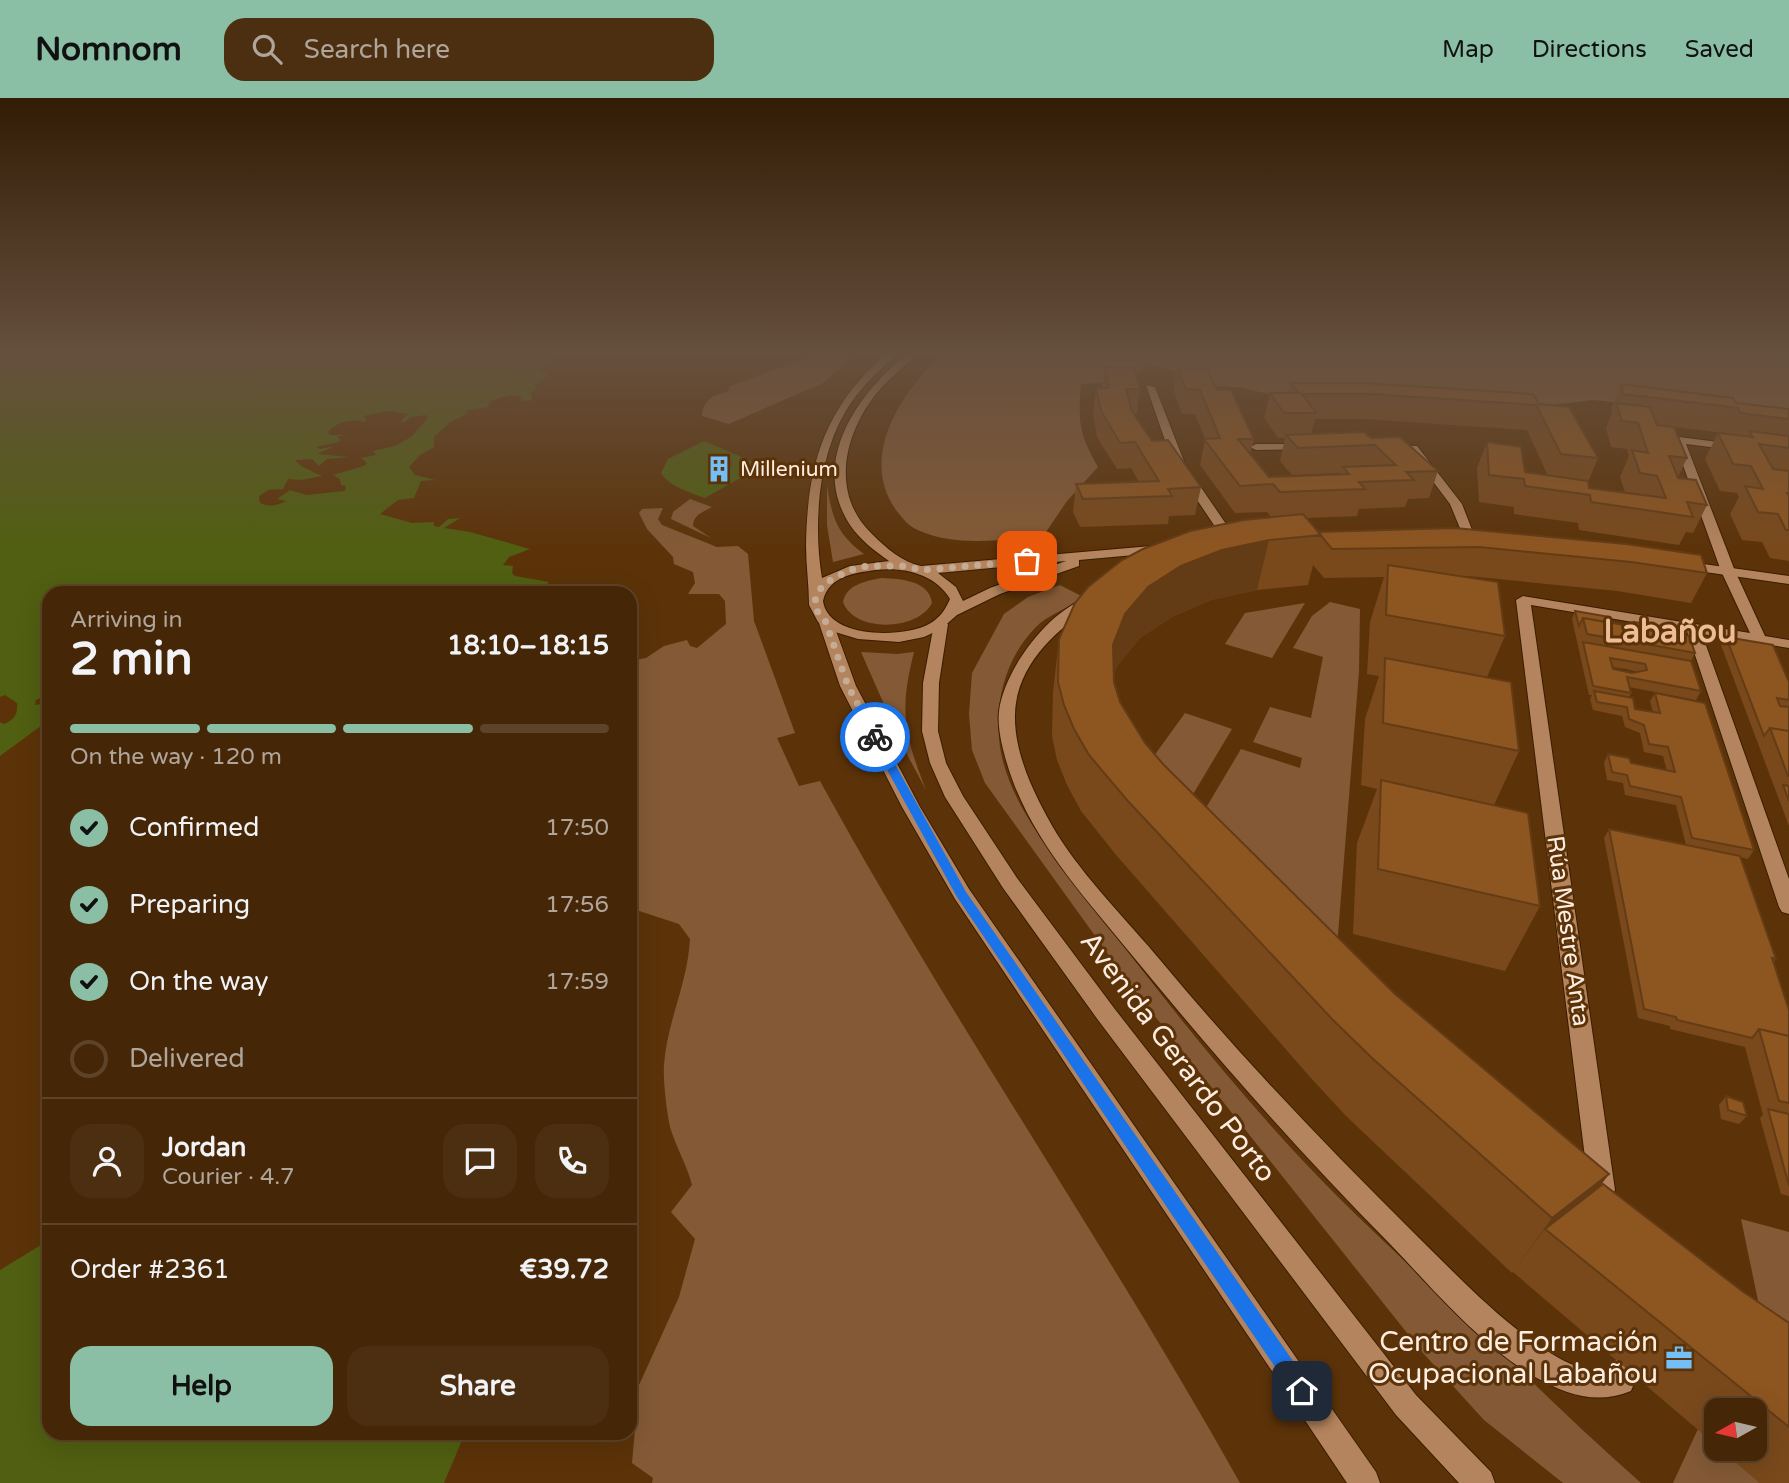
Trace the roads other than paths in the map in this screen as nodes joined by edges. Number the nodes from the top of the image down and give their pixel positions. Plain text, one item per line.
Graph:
1 (834, 419) edge
2 (855, 419) edge
3 (1162, 419) edge
4 (1256, 447) dead end
5 (1322, 447) edge
6 (1374, 448) edge
7 (1748, 449) edge
8 (1467, 536) edge
9 (1215, 544) edge
10 (1100, 554) junction
11 (1674, 564) edge
12 (903, 566) junction
13 (922, 570) junction
14 (1728, 571) junction
15 (1146, 572) edge
16 (1789, 580) edge
17 (1109, 590) edge
18 (818, 592) junction
19 (948, 617) junction
20 (825, 620) junction
21 (1693, 628) junction
22 (1760, 640) junction
23 (1789, 645) edge
24 (1789, 907) edge
25 (1605, 1208) edge
26 (1626, 1369) dead end
27 (1365, 1483) edge
28 (1480, 1483) edge

1 - 18 street
2 - 12 street
3 - 9 street
4 - 5 street
6 - 8 street
7 - 14 street
10 - 13 street
10 - 15 street
10 - 19 street
11 - 14 street
12 - 13 street
12 - 18 street
13 - 19 street
14 - 16 street
14 - 22 street
17 - 26 street
18 - 20 street
19 - 20 street
19 - 28 street, Avenida Gerardo Porto
20 - 27 street
21 - 22 street
21 - 24 street
21 - 25 street, Rúa Mestre Anta
22 - 23 street

